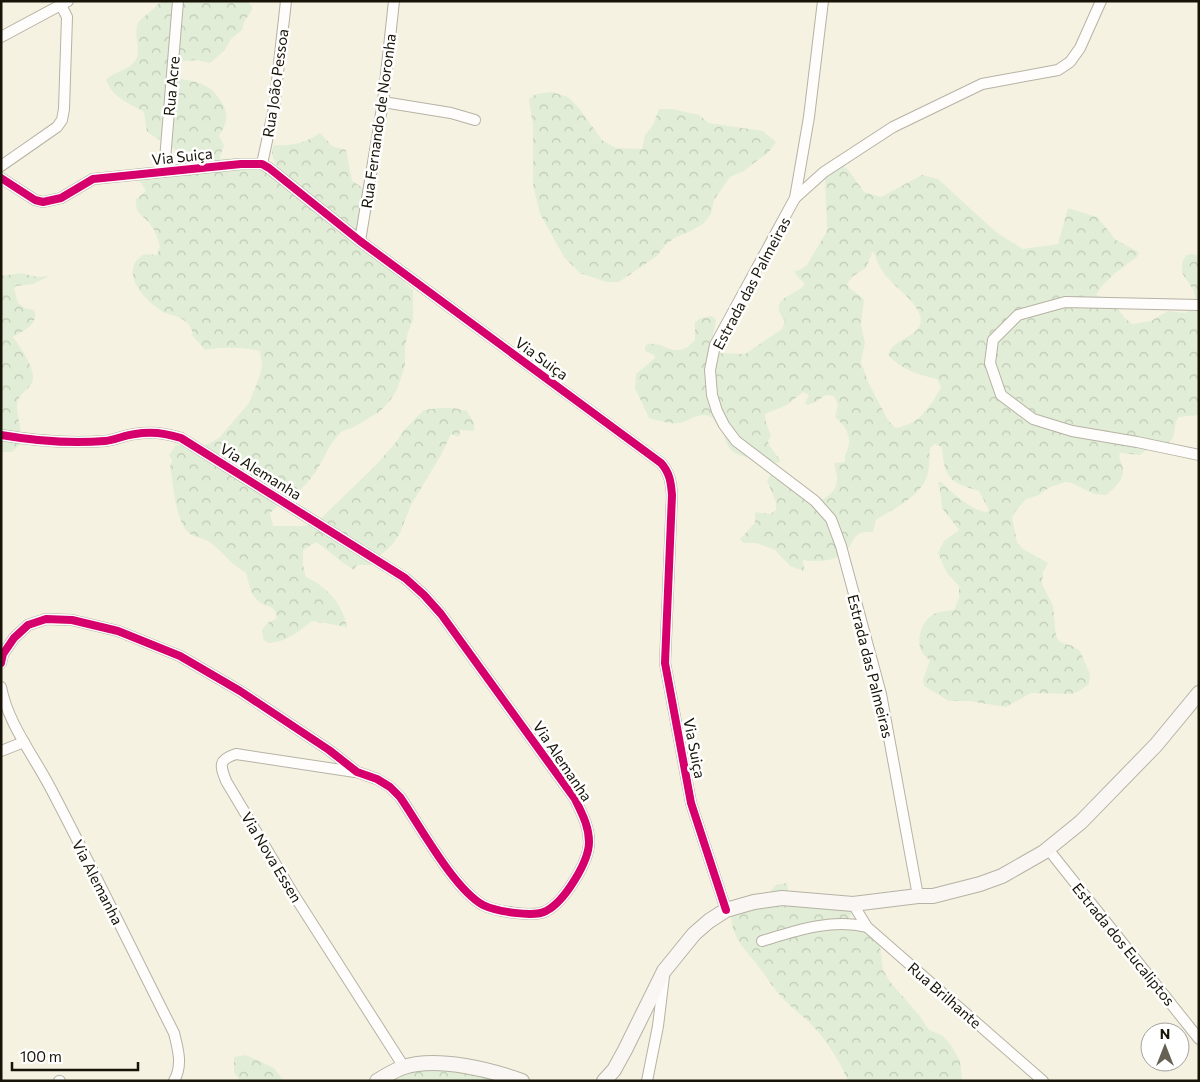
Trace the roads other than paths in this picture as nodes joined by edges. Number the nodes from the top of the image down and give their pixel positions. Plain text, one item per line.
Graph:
1 (178, 1) edge
2 (286, 1) edge
3 (394, 1) edge
4 (823, 1) edge
5 (1101, 1) edge
6 (64, 3) edge
7 (1, 37) edge
8 (383, 102) junction
9 (475, 120) dead end
10 (262, 164) junction
11 (1, 166) edge
12 (164, 172) junction
13 (1, 178) edge
14 (796, 198) junction
15 (360, 241) junction
16 (1199, 305) edge
17 (1, 435) edge
18 (1199, 455) edge
19 (1, 662) edge
20 (1, 686) edge
21 (1199, 693) edge
22 (24, 742) junction
23 (1, 751) edge
24 (357, 772) junction
25 (1048, 849) junction
26 (918, 896) junction
27 (854, 904) junction
28 (726, 910) junction
29 (867, 927) junction
30 (762, 941) dead end
31 (664, 971) junction
32 (1187, 1022) edge
33 (1190, 1026) edge
34 (1199, 1039) edge
35 (404, 1066) junction
36 (174, 1081) edge
37 (377, 1081) edge
38 (522, 1081) edge
39 (604, 1081) edge
40 (647, 1081) edge
41 (1043, 1081) edge

1 - 12 street, Rua Acre
2 - 10 street, Rua João Pessoa
3 - 8 street, Rua Fernando de Noronha
4 - 14 street, Estrada das Palmeiras
5 - 14 street
6 - 7 street
6 - 11 street
8 - 9 street
8 - 15 street, Rua Fernando de Noronha
10 - 12 street, Via Suiça
10 - 15 street, Via Suiça
12 - 13 street, Via Suiça
14 - 26 street, Estrada das Palmeiras
15 - 28 street, Via Suiça
16 - 18 street
17 - 24 street, Via Alemanha
19 - 24 street, Via Alemanha
20 - 22 street, Via Alemanha
21 - 25 main road
22 - 23 street
22 - 36 street, Via Alemanha
24 - 35 street, Via Nova Essen
25 - 26 main road
25 - 32 street, Estrada dos Eucaliptos
26 - 27 main road
27 - 28 main road
27 - 29 street, Rua Brilhante
28 - 31 main road
29 - 30 street
29 - 41 street, Rua Brilhante
31 - 39 main road
31 - 40 street
33 - 34 street, Estrada dos Eucaliptos
35 - 37 main road
35 - 38 main road

